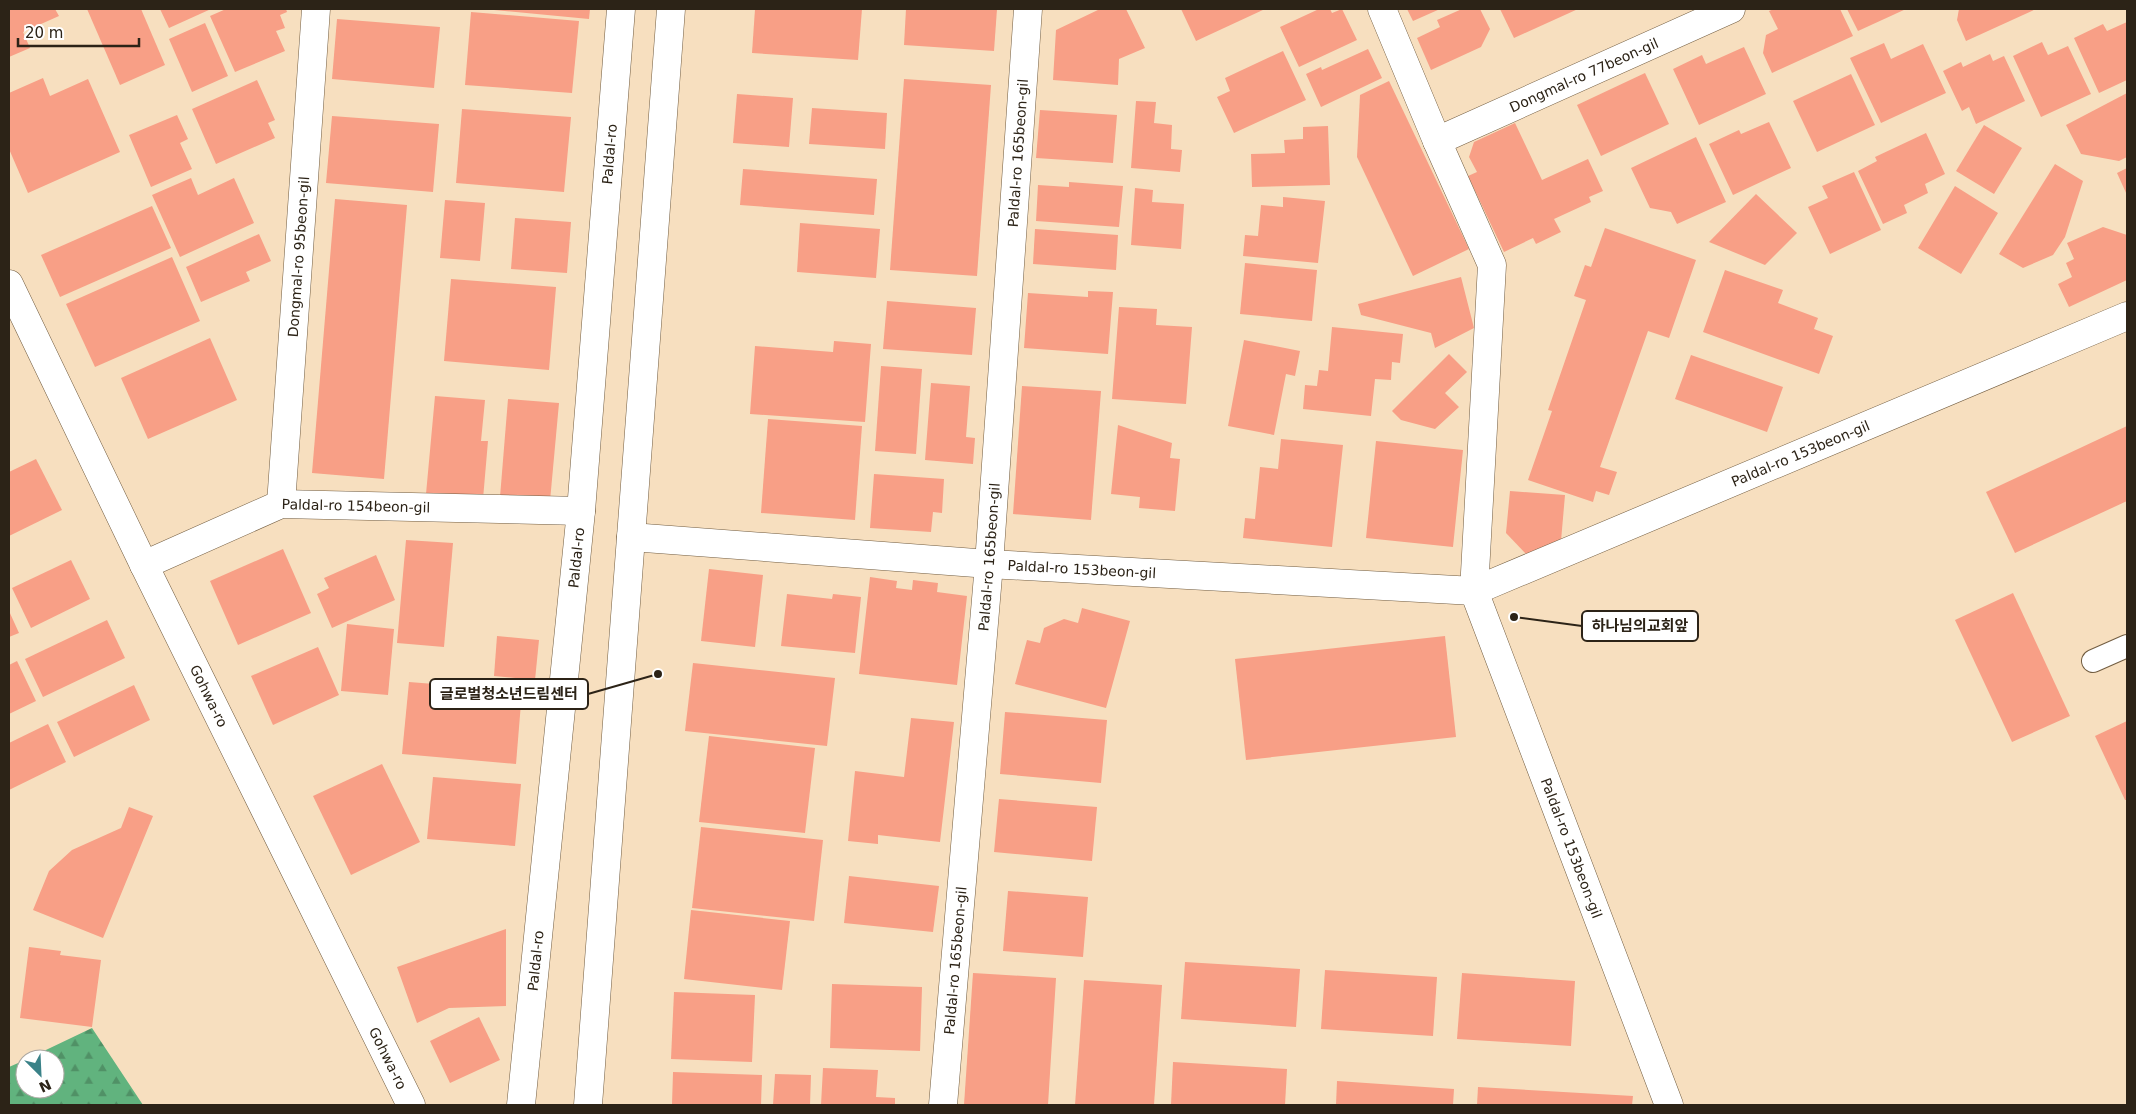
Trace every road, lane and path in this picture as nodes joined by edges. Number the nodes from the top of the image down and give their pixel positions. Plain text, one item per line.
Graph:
1 (316, 9) edge
2 (621, 9) edge
3 (671, 9) edge
4 (1028, 9) edge
5 (1382, 9) edge
6 (1731, 9) edge
7 (1437, 141) junction
8 (9, 284) edge
9 (2127, 316) edge
10 (280, 504) junction
11 (581, 512) junction
12 (631, 537) junction
13 (989, 564) junction
14 (144, 565) junction
15 (1474, 591) junction
16 (2127, 646) edge
17 (2093, 661) dead end
18 (411, 1105) edge
19 (521, 1105) edge
20 (588, 1105) edge
21 (943, 1105) edge
22 (1668, 1105) edge

1 - 10 street, Dongmal-ro 95beon-gil
2 - 11 street, Paldal-ro
3 - 12 street
4 - 13 street, Paldal-ro 165beon-gil
5 - 7 street, Paldal-ro 153beon-gil
6 - 7 street, Dongmal-ro 77beon-gil
7 - 15 street, Paldal-ro 153beon-gil
8 - 14 street, Gohwa-ro
9 - 15 street, Paldal-ro 153beon-gil
10 - 11 street, Paldal-ro 154beon-gil
10 - 14 street, Paldal-ro 154beon-gil
11 - 19 street, Paldal-ro
12 - 13 street, Paldal-ro 153beon-gil
12 - 20 street
13 - 15 street, Paldal-ro 153beon-gil
13 - 21 street, Paldal-ro 165beon-gil
14 - 18 street, Gohwa-ro
15 - 22 street, Paldal-ro 153beon-gil
16 - 17 lane

